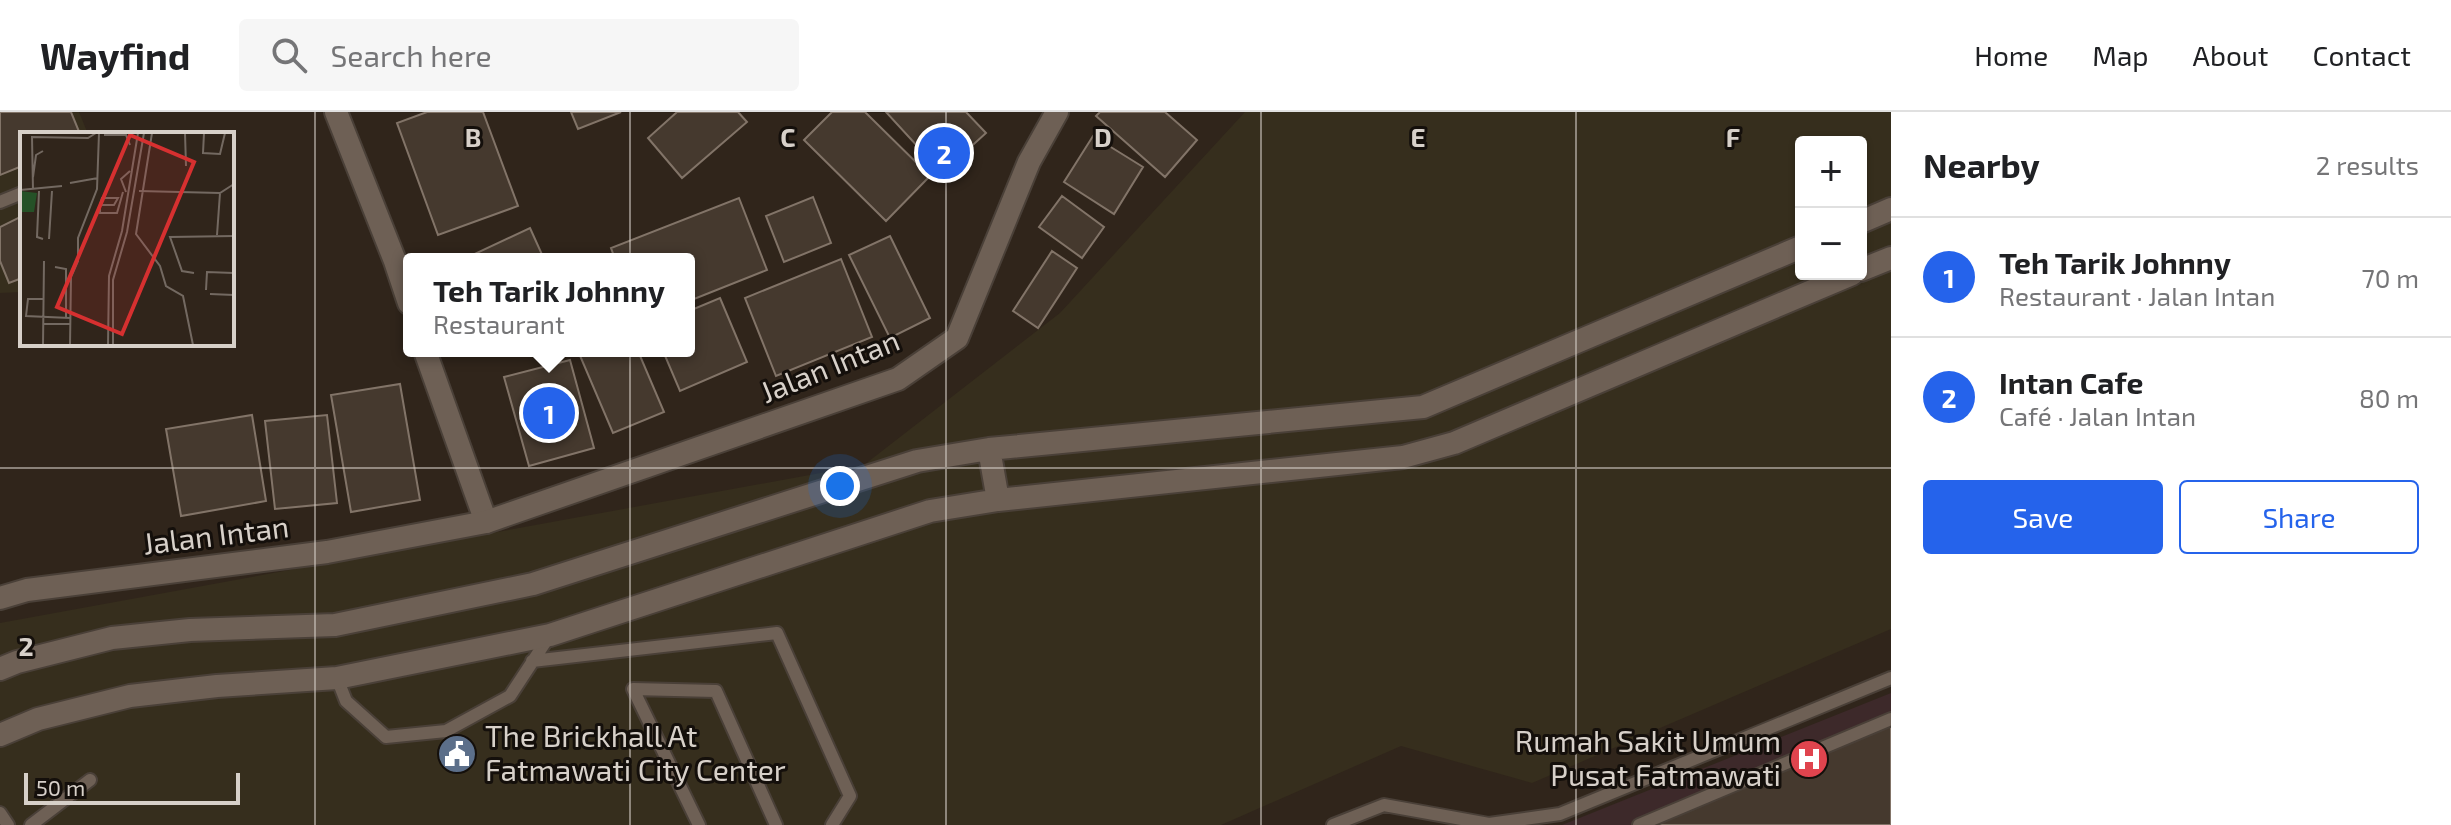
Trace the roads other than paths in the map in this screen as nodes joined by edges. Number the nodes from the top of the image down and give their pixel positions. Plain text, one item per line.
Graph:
1 (336, 112) edge
2 (1057, 112) edge
3 (20, 194) edge
4 (0, 202) edge
5 (1891, 209) edge
6 (1867, 219) edge
7 (1795, 250) edge
8 (1891, 258) edge
9 (1867, 268) edge
10 (1838, 280) edge
11 (403, 285) edge
12 (427, 357) edge
13 (989, 449) junction
14 (998, 500) junction
15 (486, 522) junction
16 (0, 598) edge
17 (550, 635) junction
18 (532, 661) junction
19 (0, 669) edge
20 (337, 678) junction
21 (1891, 678) edge
22 (1891, 719) edge
23 (0, 735) edge
24 (90, 780) dead end
25 (0, 813) edge
26 (1475, 823) edge
27 (1515, 823) edge
28 (8, 825) edge
29 (31, 825) edge
30 (699, 825) edge
31 (776, 825) edge
32 (832, 825) edge
33 (1333, 825) edge
34 (1639, 825) edge

1 - 11 street
2 - 15 street, Jalan Intan
3 - 4 lane
5 - 6 street
7 - 13 street
8 - 9 street
10 - 14 street
12 - 15 street
13 - 14 street
13 - 19 street
14 - 17 street
15 - 16 street, Jalan Intan
17 - 18 lane
17 - 20 street
18 - 20 lane
18 - 32 lane
20 - 23 street
21 - 27 lane
22 - 34 lane
24 - 29 lane
25 - 28 lane
26 - 27 lane
26 - 33 lane
30 - 31 lane

